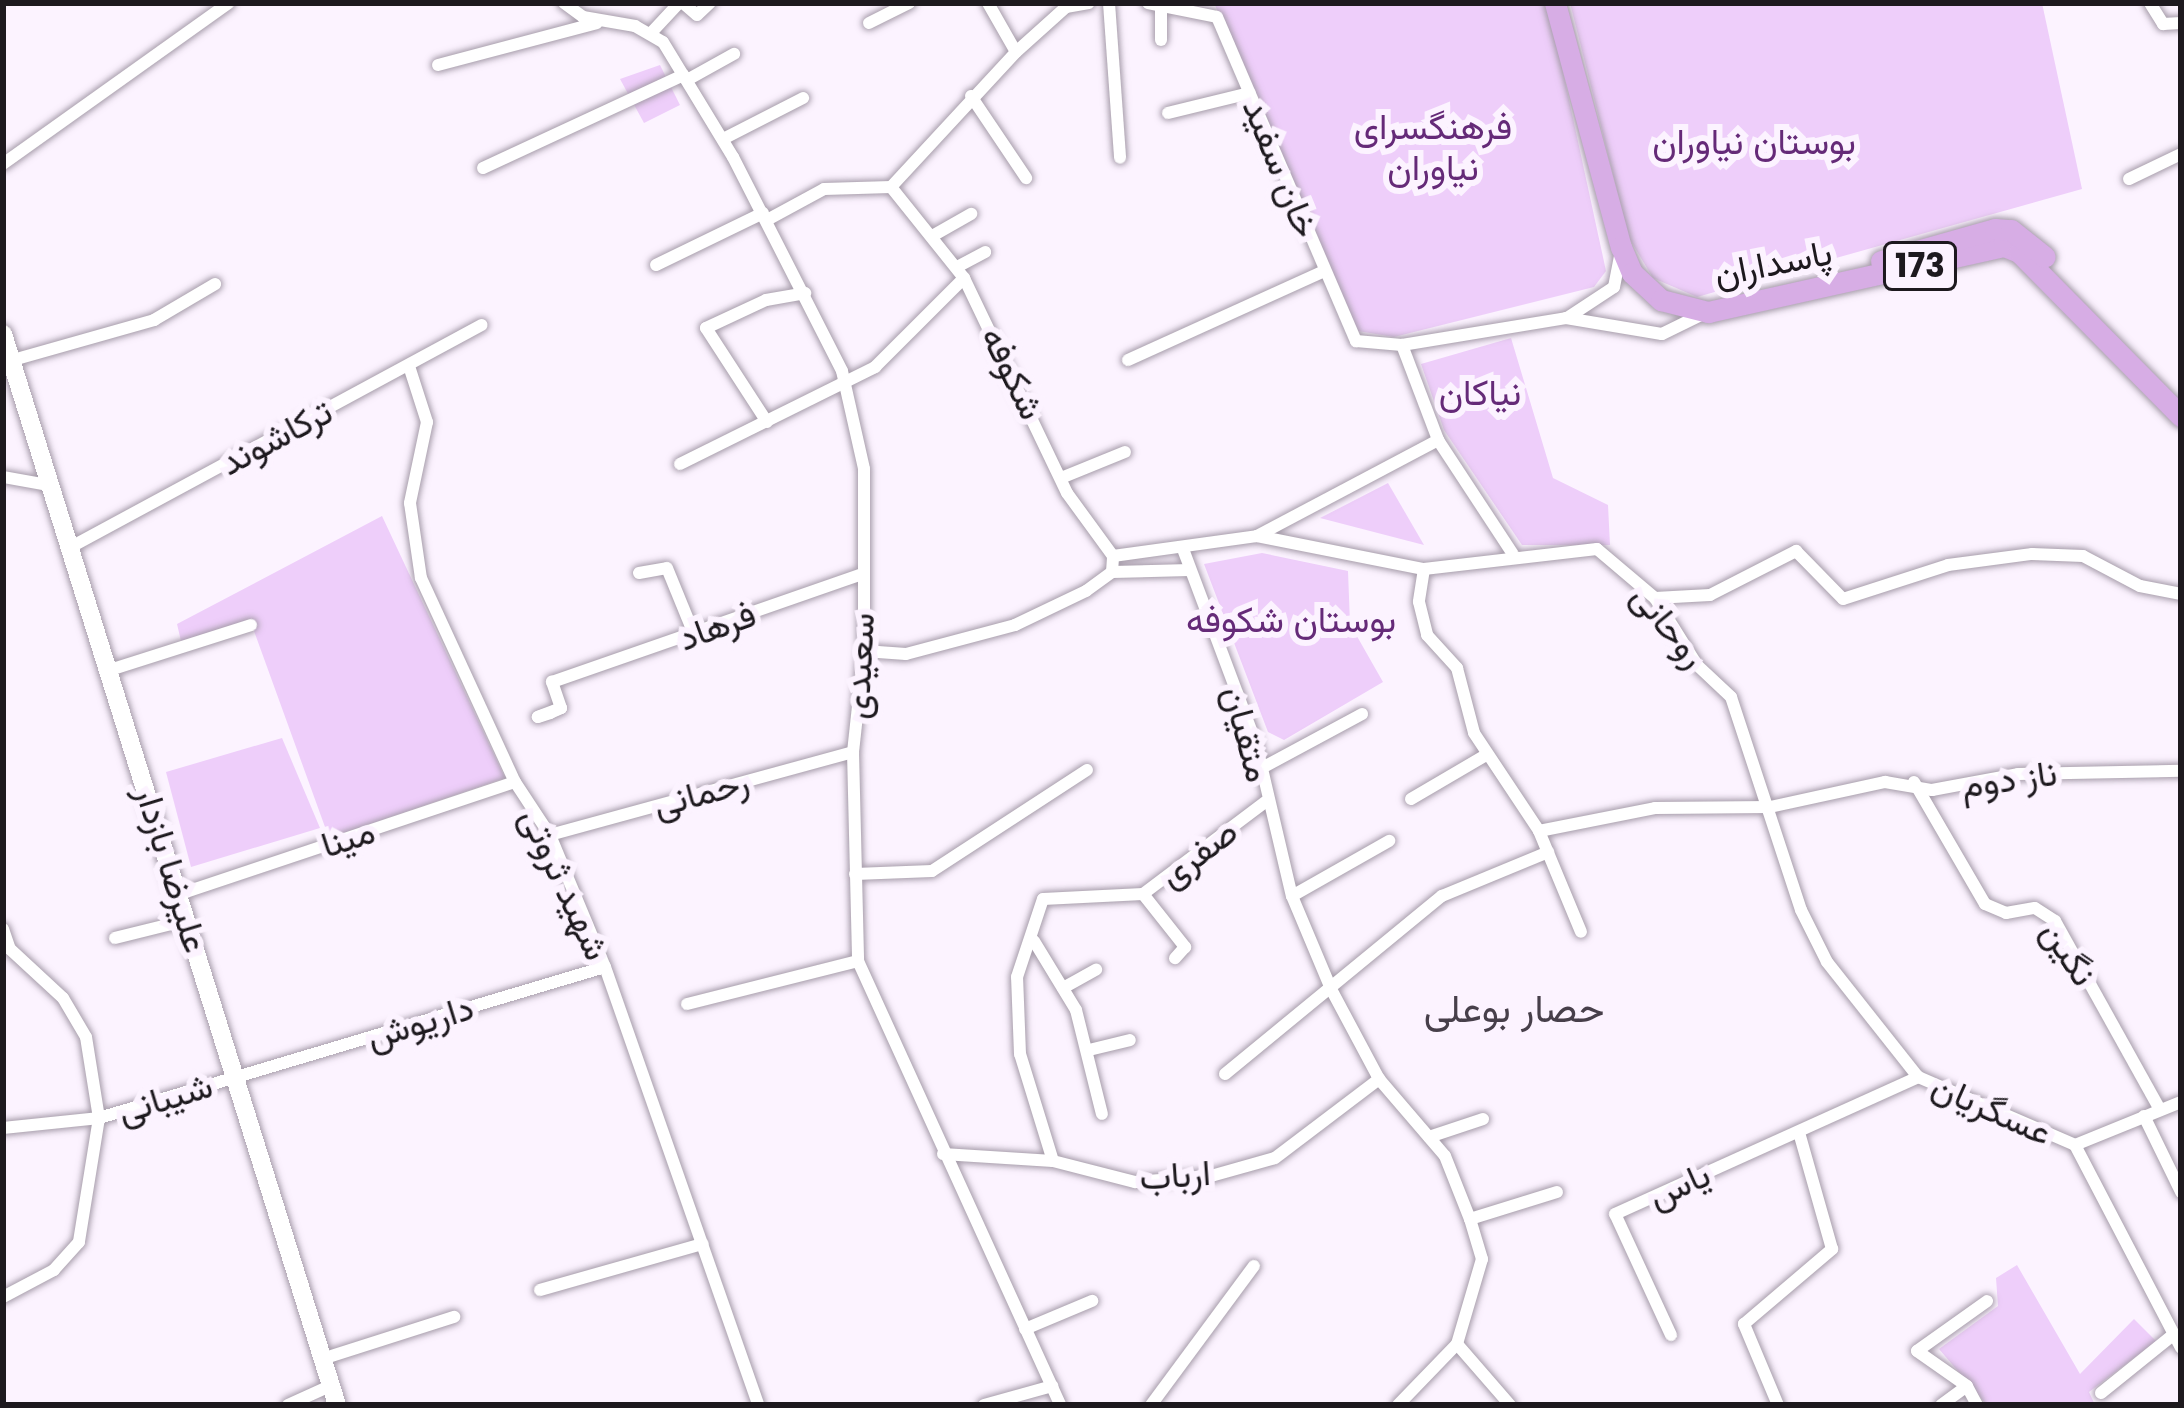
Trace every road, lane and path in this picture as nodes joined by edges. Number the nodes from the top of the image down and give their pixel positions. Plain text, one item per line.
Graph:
1 (229, 3) edge
2 (564, 3) edge
3 (657, 3) edge
4 (681, 3) edge
5 (710, 3) edge
6 (909, 3) edge
7 (988, 3) edge
8 (1089, 3) edge
9 (1109, 3) edge
10 (1555, 3) edge
11 (2150, 3) edge
12 (1154, 4) edge
13 (666, 16) junction
14 (604, 22) junction
15 (869, 22) dead end
16 (2181, 23) edge
17 (651, 33) junction
18 (1161, 40) dead end
19 (1016, 52) junction
20 (734, 54) dead end
21 (438, 65) dead end
22 (685, 77) junction
23 (1250, 93) junction
24 (971, 96) junction
25 (803, 98) dead end
26 (1168, 113) dead end
27 (723, 139) junction
28 (2181, 154) edge
29 (1120, 158) dead end
30 (3, 164) edge
31 (483, 168) dead end
32 (1026, 178) dead end
33 (2129, 179) dead end
34 (891, 187) junction
35 (971, 214) dead end
36 (765, 216) junction
37 (934, 235) junction
38 (1621, 247) junction
39 (985, 253) dead end
40 (656, 265) dead end
41 (1324, 271) junction
42 (961, 272) junction
43 (215, 284) dead end
44 (805, 292) junction
45 (1708, 312) junction
46 (1566, 319) junction
47 (482, 326) dead end
48 (3, 334) edge
49 (1402, 345) junction
50 (1128, 359) dead end
51 (13, 360) junction
52 (409, 366) junction
53 (846, 382) junction
54 (2181, 396) edge
55 (2181, 416) edge
56 (767, 422) junction
57 (1438, 440) junction
58 (1125, 452) dead end
59 (680, 464) dead end
60 (3, 477) edge
61 (1061, 478) junction
62 (48, 485) junction
63 (1257, 536) junction
64 (69, 548) junction
65 (1184, 549) junction
66 (1513, 554) junction
67 (1113, 564) junction
68 (1424, 569) junction
69 (1190, 570) junction
70 (639, 573) dead end
71 (863, 574) junction
72 (2181, 594) edge
73 (1655, 598) junction
74 (251, 625) dead end
75 (694, 634) junction
76 (864, 651) junction
77 (110, 670) junction
78 (561, 708) dead end
79 (1362, 714) dead end
80 (853, 752) junction
81 (1486, 755) junction
82 (1260, 769) junction
83 (1087, 770) dead end
84 (2181, 771) edge
85 (1914, 781) junction
86 (515, 782) junction
87 (1412, 799) dead end
88 (1265, 802) junction
89 (1770, 807) junction
90 (1539, 831) junction
91 (550, 835) junction
92 (1388, 841) dead end
93 (1548, 852) junction
94 (855, 874) junction
95 (180, 894) junction
96 (1143, 894) junction
97 (1292, 896) junction
98 (188, 920) junction
99 (3, 929) edge
100 (1581, 932) dead end
101 (115, 938) dead end
102 (1034, 941) junction
103 (1175, 958) dead end
104 (858, 961) junction
105 (604, 967) junction
106 (1096, 970) dead end
107 (1063, 988) junction
108 (1330, 989) junction
109 (687, 1004) dead end
110 (1130, 1040) dead end
111 (1089, 1050) junction
112 (1225, 1075) dead end
113 (236, 1077) junction
114 (1918, 1077) junction
115 (1379, 1078) junction
116 (2181, 1102) edge
117 (2160, 1110) junction
118 (1102, 1114) dead end
119 (2144, 1116) junction
120 (99, 1118) junction
121 (1483, 1118) dead end
122 (3, 1128) edge
123 (1799, 1132) junction
124 (1429, 1137) junction
125 (2075, 1145) junction
126 (943, 1154) junction
127 (1053, 1161) junction
128 (1557, 1192) dead end
129 (2181, 1192) edge
130 (1470, 1220) junction
131 (703, 1244) junction
132 (1254, 1266) dead end
133 (540, 1290) dead end
134 (3, 1297) edge
135 (1091, 1301) dead end
136 (1987, 1301) dead end
137 (454, 1317) dead end
138 (1025, 1329) junction
139 (2174, 1334) junction
140 (1671, 1335) dead end
141 (1457, 1344) junction
142 (2181, 1348) edge
143 (322, 1359) junction
144 (1052, 1385) junction
145 (1967, 1386) junction
146 (2101, 1393) dead end
147 (333, 1395) edge
148 (288, 1405) edge
149 (758, 1405) edge
150 (984, 1405) edge
151 (1060, 1405) edge
152 (1150, 1405) edge
153 (1398, 1405) edge
154 (1510, 1405) edge
155 (1778, 1405) edge
156 (1941, 1405) edge
157 (1977, 1405) edge

1 - 30 street
2 - 14 street
3 - 13 street
4 - 5 street
4 - 13 street
6 - 15 street
7 - 19 street
8 - 19 street
9 - 29 street
10 - 38 main road, پاسداران
11 - 16 street
12 - 18 street
12 - 23 street, خان سفید
13 - 17 street
14 - 17 street
14 - 21 street
17 - 22 street, سعیدی
19 - 24 street
20 - 22 street
22 - 27 street, سعیدی
22 - 31 street
23 - 26 street
23 - 41 street, خان سفید
24 - 32 street
24 - 34 street
25 - 27 street
27 - 36 street, سعیدی
28 - 33 street
34 - 36 street
34 - 37 street, شکوفه
35 - 37 street
36 - 40 street
36 - 44 street, سعیدی
37 - 42 street, شکوفه
38 - 45 main road, پاسداران
38 - 46 street
38 - 54 main road, پاسداران / 173
39 - 42 street
41 - 49 street, خان سفید
41 - 50 street
42 - 53 street
42 - 61 street, شکوفه
43 - 51 street
44 - 53 street, سعیدی
44 - 56 street
45 - 46 street
45 - 55 main road, پاسداران / 173
46 - 49 street
47 - 52 street, ترکاشوند
48 - 51 main road, علیرضا بازدار
49 - 57 street
51 - 62 main road, علیرضا بازدار
52 - 64 street, ترکاشوند
52 - 86 street, شهید ثروتی
53 - 56 street
53 - 71 street, سعیدی
56 - 59 street
57 - 63 street
57 - 66 street
58 - 61 street
60 - 62 street
61 - 67 street, شکوفه
62 - 64 main road, علیرضا بازدار
63 - 65 street
63 - 68 street
64 - 77 main road, علیرضا بازدار
65 - 67 street
65 - 69 street, متقیان
66 - 68 street, روحانی
66 - 73 street, روحانی
67 - 69 street
67 - 76 street
68 - 81 street
69 - 82 street, متقیان
70 - 75 street
71 - 75 street, فرهاد
71 - 76 street, سعیدی
72 - 73 street
73 - 89 street, روحانی
74 - 77 street
75 - 78 street, فرهاد
76 - 80 street, سعیدی
77 - 95 main road, علیرضا بازدار
79 - 82 street
80 - 91 street, رحمانی
80 - 94 street, سعیدی
81 - 87 street
81 - 90 street
82 - 88 street, متقیان
83 - 94 street
84 - 85 street, ناز دوم
85 - 89 street, ناز دوم
85 - 117 street, نگین
86 - 91 street, شهید ثروتی
86 - 95 street, مینا
88 - 96 street, صفری
88 - 97 street, متقیان
89 - 90 street, ناز دوم
89 - 114 street, عسگریان
90 - 93 street
91 - 105 street, شهید ثروتی
92 - 97 street
93 - 100 street
93 - 108 street
94 - 104 street, سعیدی
95 - 98 main road, علیرضا بازدار
96 - 102 street, صفری
96 - 103 street
97 - 108 street, متقیان
98 - 101 street
98 - 113 main road, علیرضا بازدار
99 - 120 street, شیبانی
102 - 107 street
102 - 127 street, صفری
104 - 109 street
104 - 126 street, سعیدی
105 - 113 street, داریوش
105 - 131 street, شهید ثروتی
106 - 107 street
107 - 111 street
108 - 112 street
108 - 115 street, متقیان
110 - 111 street
111 - 118 street
113 - 120 street, شیبانی
113 - 143 main road, علیرضا بازدار
114 - 123 street, یاس
114 - 125 street, عسگریان
115 - 124 street, متقیان
115 - 127 street, ارباب
116 - 117 street
117 - 119 street
119 - 125 street
119 - 129 street
120 - 122 street
120 - 134 street
121 - 124 street
123 - 140 street, یاس
123 - 155 street
124 - 130 street, متقیان
125 - 139 street, عسگریان
126 - 127 street, ارباب
126 - 138 street, سعیدی
128 - 130 street
130 - 141 street, متقیان
131 - 133 street
131 - 149 street, شهید ثروتی
132 - 152 street
135 - 138 street
136 - 145 street
137 - 143 street
138 - 144 street, سعیدی
139 - 142 street, عسگریان
139 - 146 street
141 - 153 street, متقیان
141 - 154 street
143 - 147 main road, علیرضا بازدار
144 - 150 street
144 - 151 street, سعیدی
145 - 156 street
145 - 157 street
147 - 148 street

